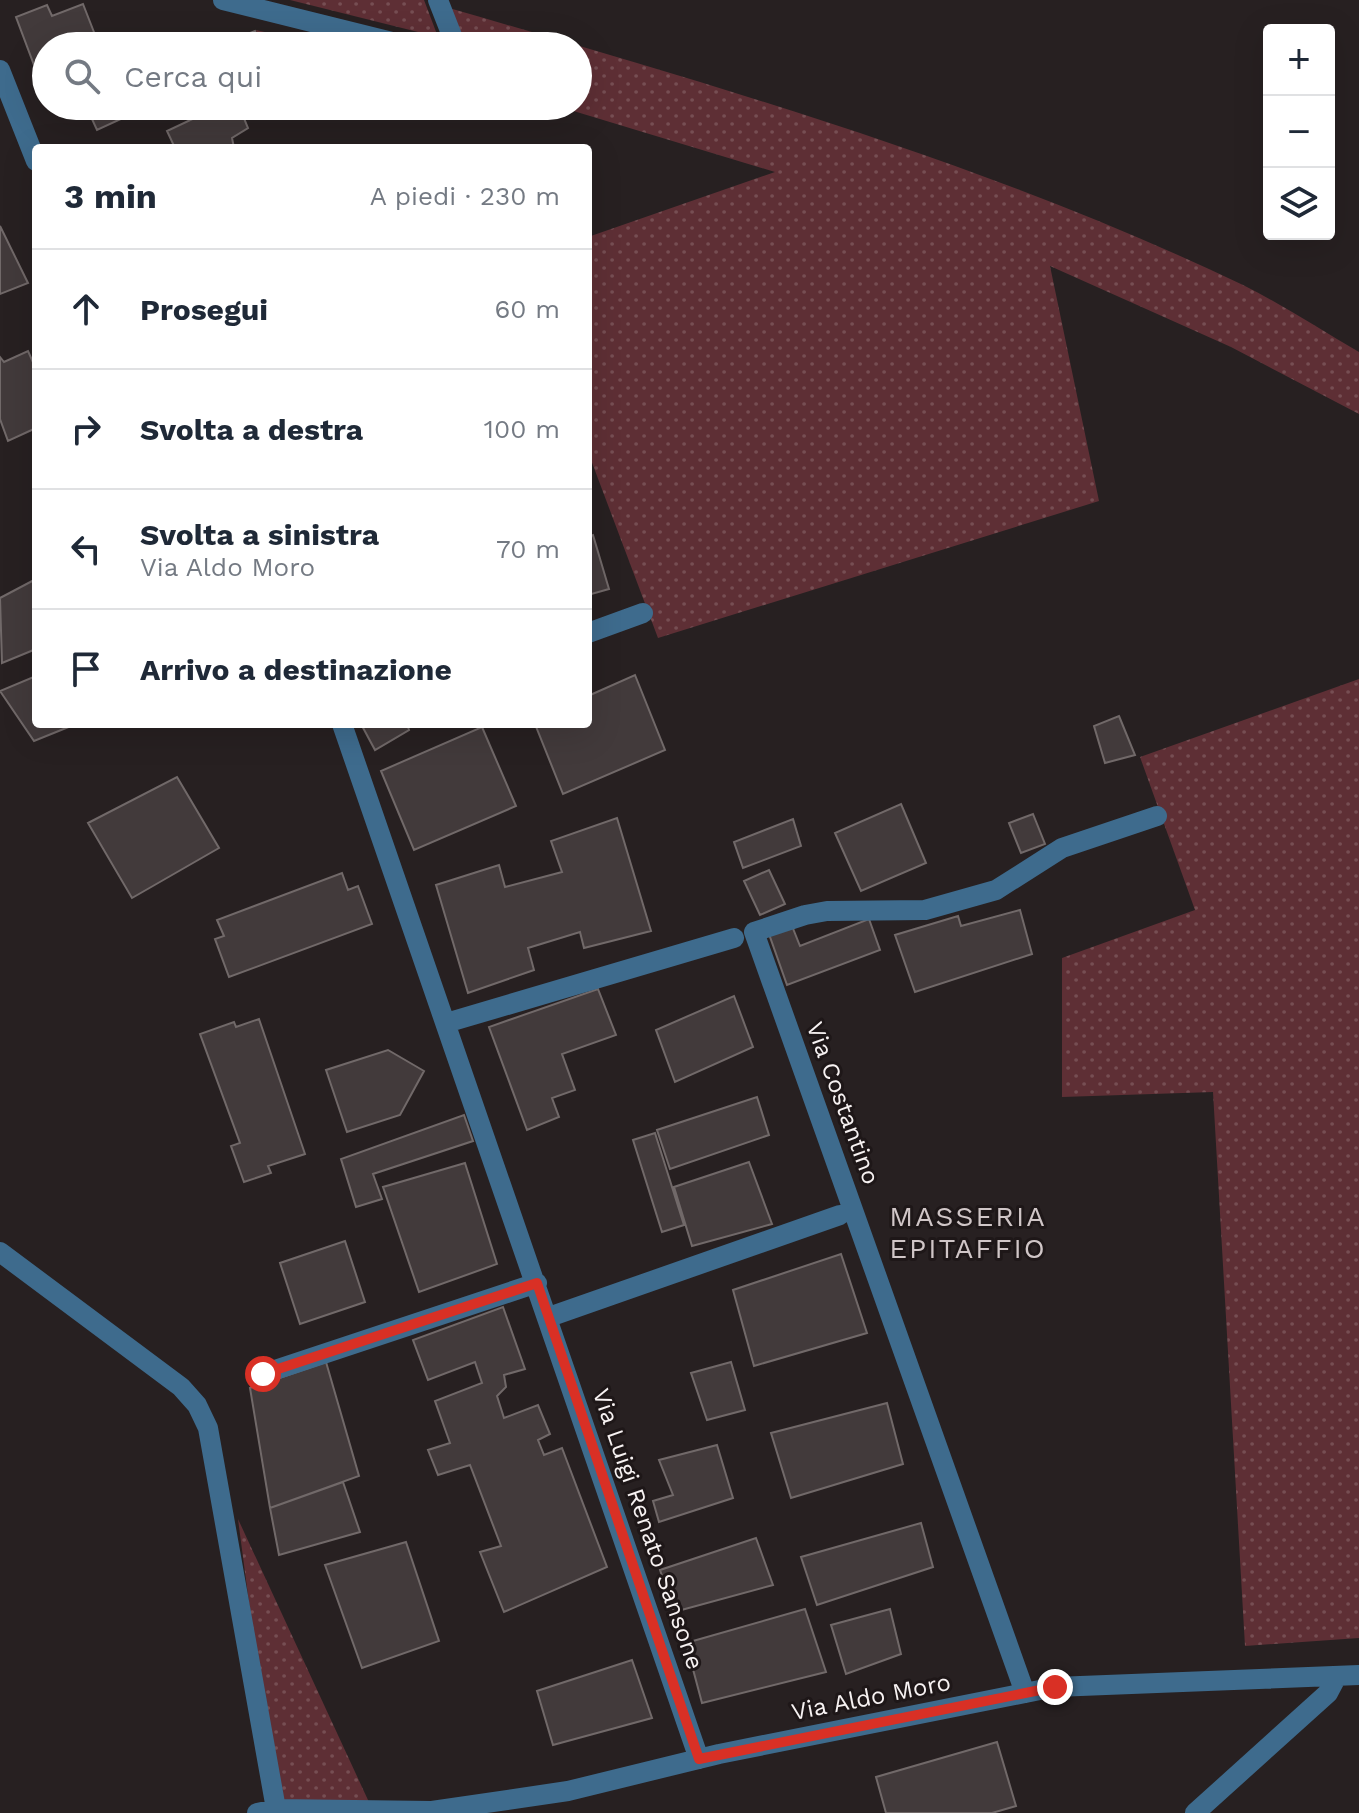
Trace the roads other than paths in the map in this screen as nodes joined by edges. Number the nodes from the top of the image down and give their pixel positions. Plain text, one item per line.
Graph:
1 (223, 0) edge
2 (438, 0) edge
3 (352, 32) edge
4 (451, 32) edge
5 (0, 70) edge
6 (32, 151) edge
7 (643, 613) dead end
8 (592, 632) edge
9 (343, 728) edge
10 (1157, 816) dead end
11 (744, 935) junction
12 (446, 1023) junction
13 (840, 1215) dead end
14 (0, 1252) edge
15 (537, 1283) junction
16 (549, 1317) junction
17 (263, 1374) dead end
18 (1359, 1675) edge
19 (1337, 1676) junction
20 (1025, 1693) junction
21 (699, 1759) junction
22 (266, 1811) edge
23 (398, 1812) edge
24 (1195, 1813) edge

1 - 3 street
2 - 4 street
5 - 6 street
7 - 8 street
9 - 12 street, Via Luigi Renato Sansone
10 - 11 street
11 - 12 street
11 - 20 street, Via Costantino
12 - 15 street, Via Luigi Renato Sansone
13 - 16 street
14 - 22 street
15 - 16 street, Via Luigi Renato Sansone
15 - 17 street
16 - 21 street, Via Luigi Renato Sansone
18 - 19 street, Via Aldo Moro
19 - 20 street, Via Aldo Moro
19 - 24 street
20 - 21 street, Via Aldo Moro
21 - 23 street, Via Aldo Moro
22 - 23 street, Via Aldo Moro

